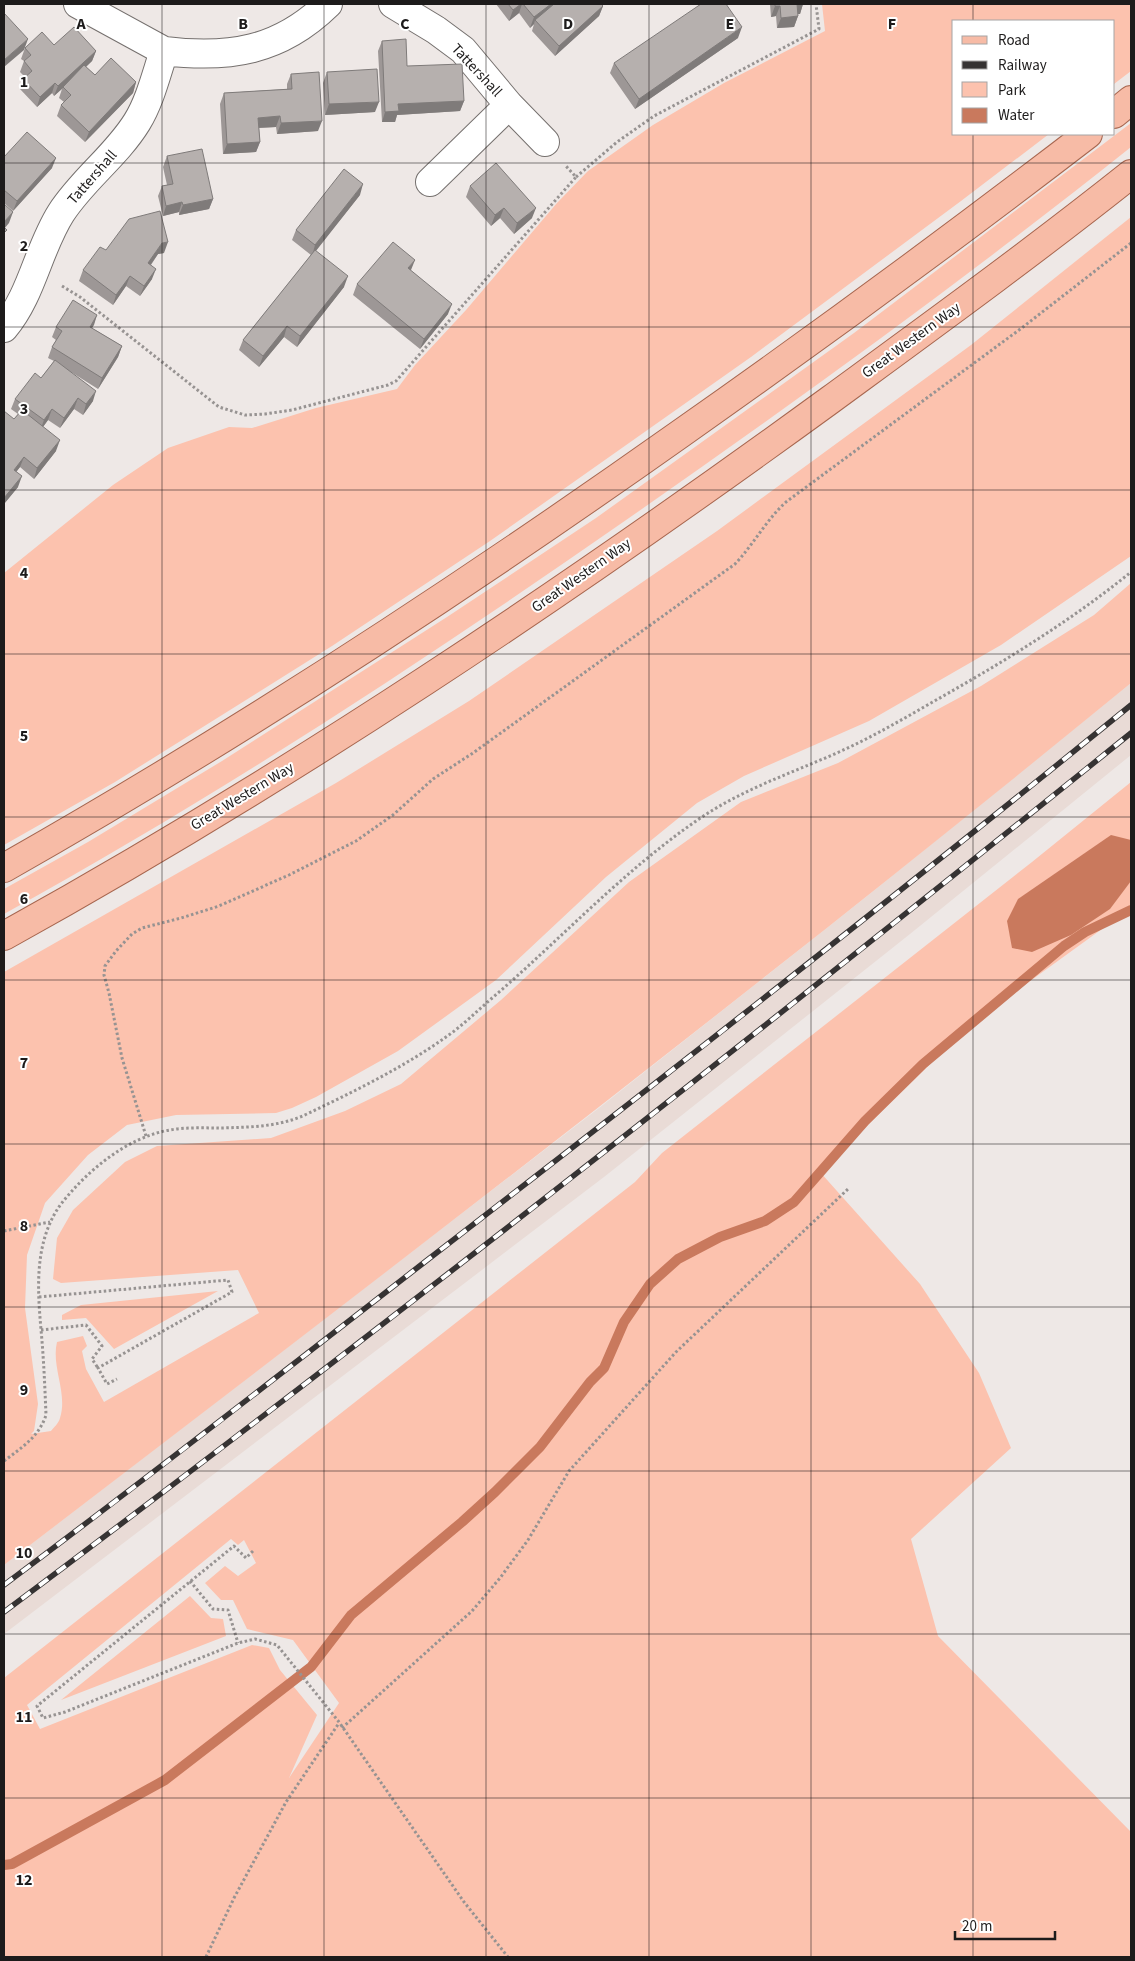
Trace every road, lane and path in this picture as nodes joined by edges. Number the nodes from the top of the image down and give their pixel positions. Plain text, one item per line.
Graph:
1 (78, 4) edge
2 (328, 4) edge
3 (393, 4) edge
4 (816, 4) edge
5 (164, 51) junction
6 (1131, 100) edge
7 (509, 105) junction
8 (1115, 113) edge
9 (1087, 135) edge
10 (545, 142) joint
11 (1131, 174) edge
12 (576, 177) junction
13 (430, 182) dead end
14 (1131, 243) edge
15 (35, 271) junction
16 (4, 328) edge
17 (1131, 572) edge
18 (4, 868) edge
19 (4, 936) edge
20 (146, 1136) junction
21 (848, 1189) dead end
22 (51, 1222) junction
23 (4, 1230) edge
24 (39, 1298) junction
25 (41, 1330) junction
26 (98, 1368) junction
27 (117, 1379) dead end
28 (4, 1461) edge
29 (253, 1551) dead end
30 (190, 1581) junction
31 (238, 1643) junction
32 (339, 1722) junction
33 (342, 1728) junction
34 (206, 1957) edge
35 (508, 1957) edge

1 - 5 street
2 - 5 street
3 - 7 street, Tattershall
4 - 12 path
5 - 15 street, Tattershall
6 - 8 main road
7 - 10 street, Tattershall
7 - 13 street, Tattershall
9 - 18 main road
10 - 12 path
11 - 19 main road, Great Western Way
12 - 15 path
14 - 20 path
15 - 16 street, Tattershall
17 - 20 path
20 - 22 path
21 - 33 path
22 - 23 path
22 - 24 path
24 - 25 path
24 - 26 path
25 - 26 path
25 - 28 path
26 - 27 path
29 - 30 path
30 - 31 path
30 - 31 path
31 - 32 path
32 - 33 path
32 - 34 path
33 - 35 path

